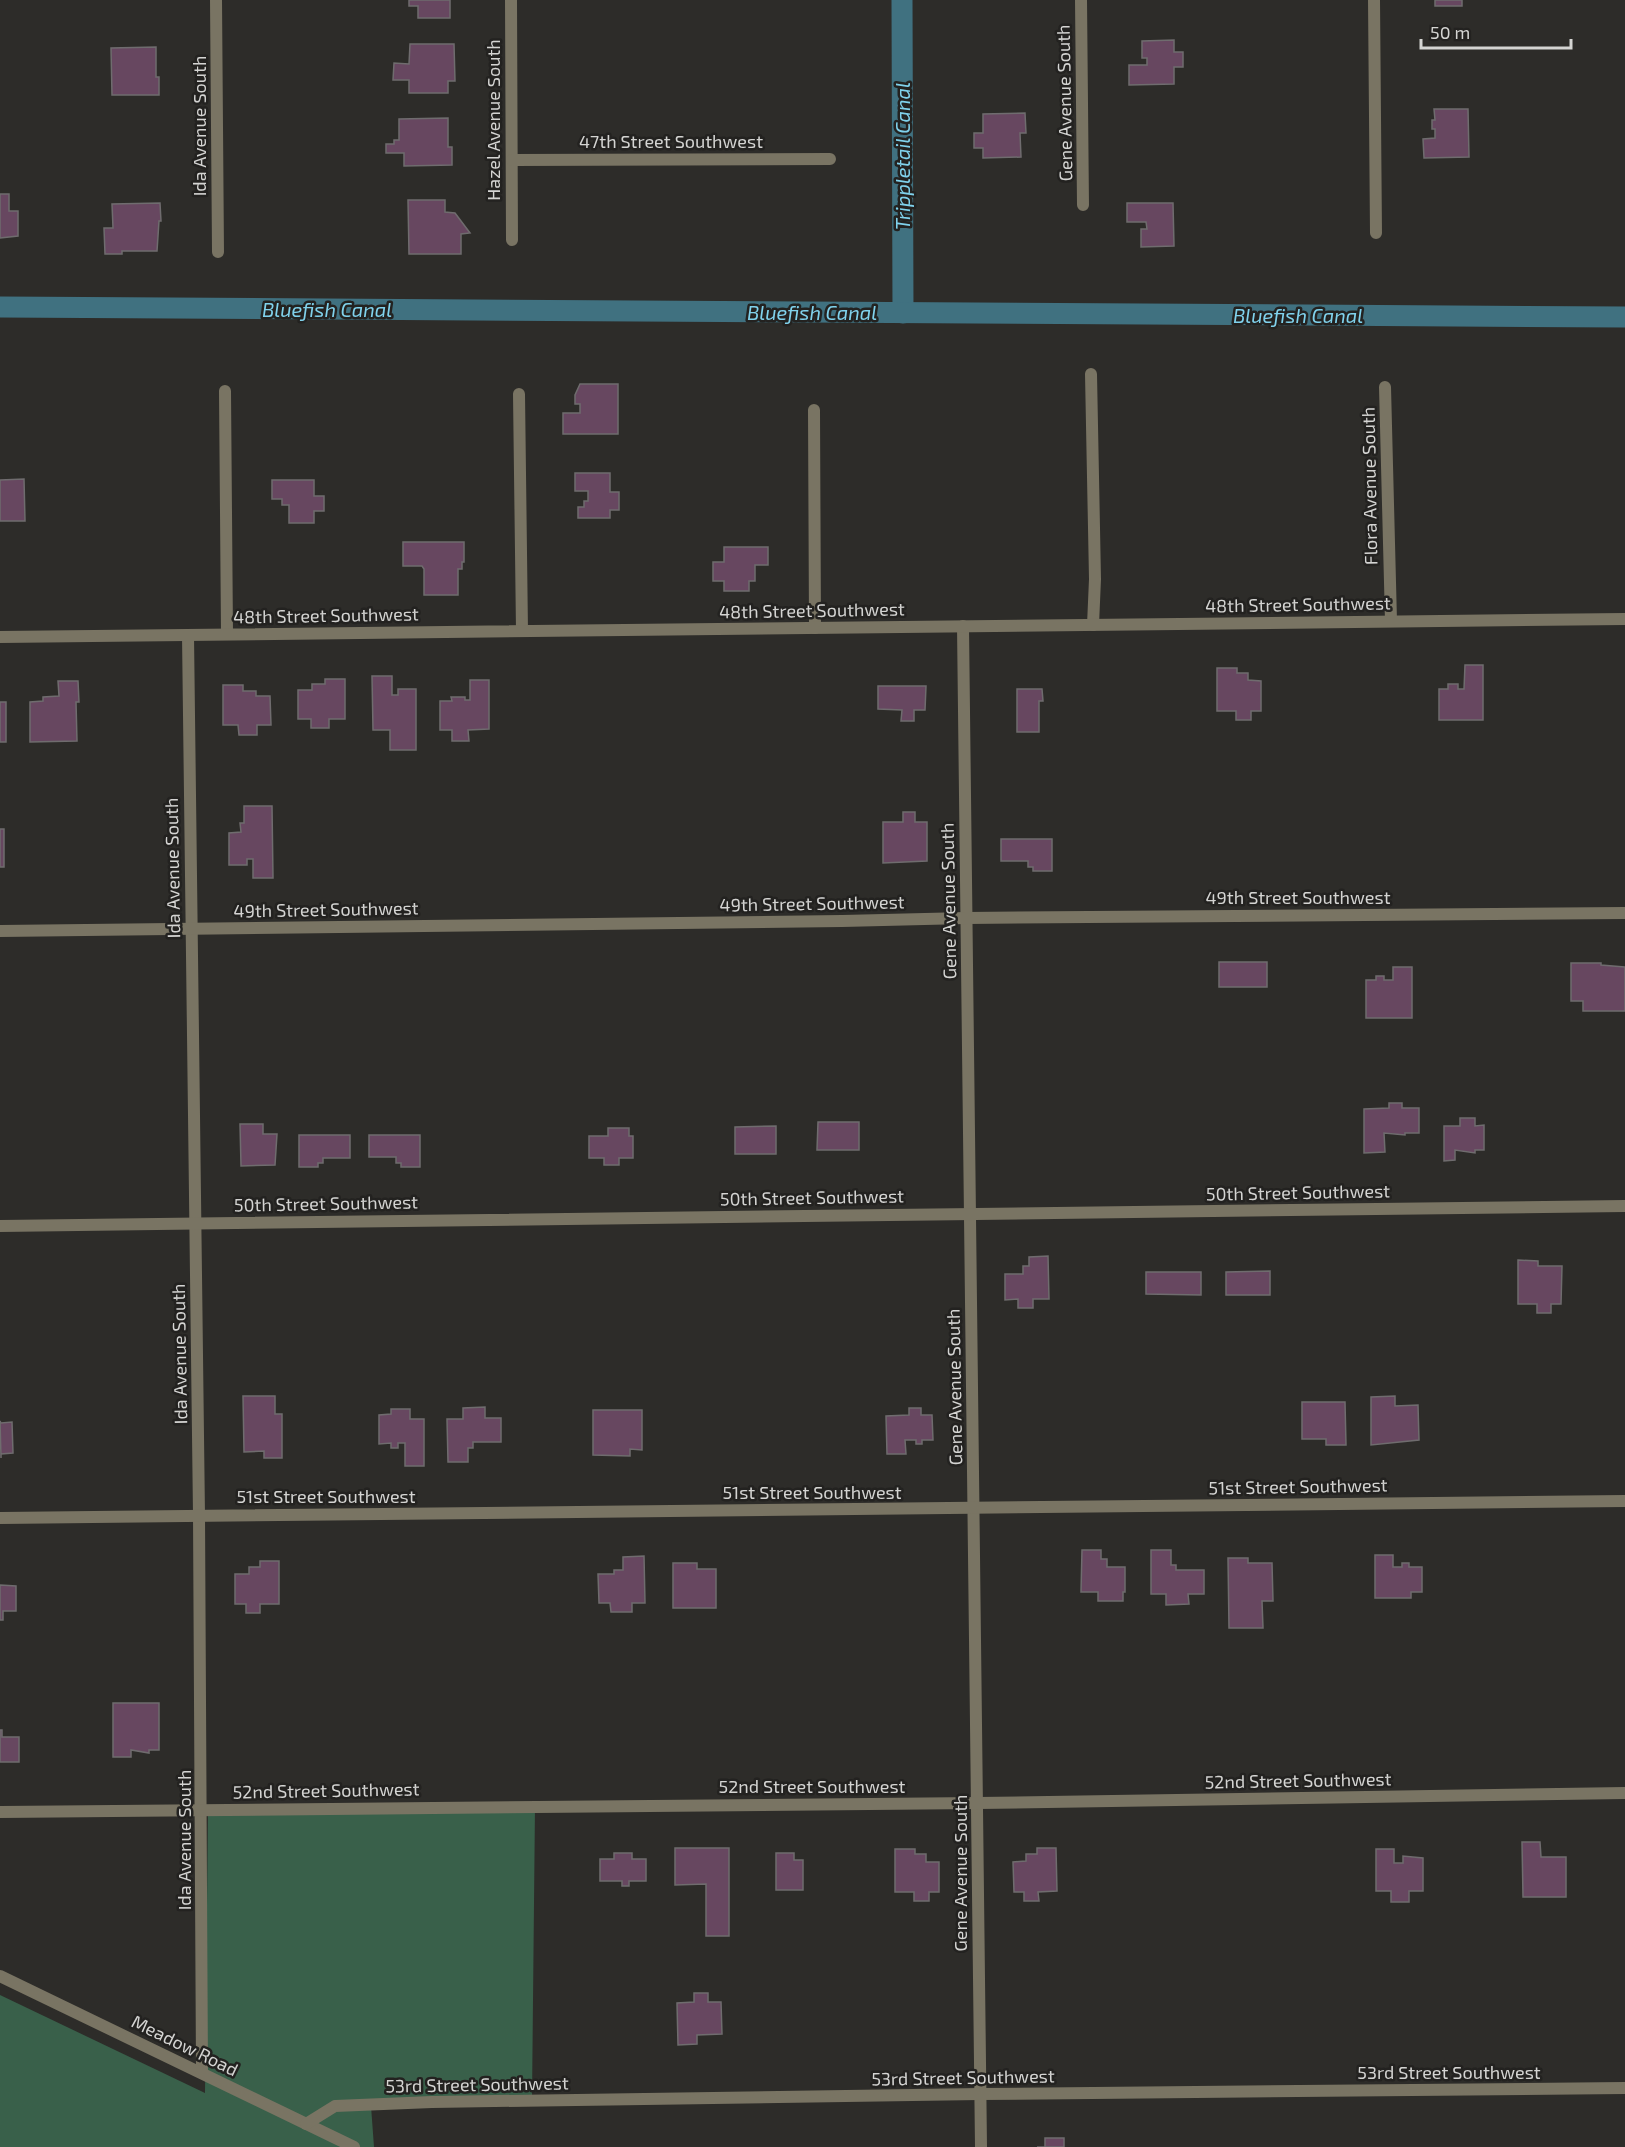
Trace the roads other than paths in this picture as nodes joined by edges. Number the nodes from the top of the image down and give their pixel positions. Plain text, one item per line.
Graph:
1 (216, 0) edge
2 (510, 0) edge
3 (1081, 0) edge
4 (1374, 0) edge
5 (830, 159) dead end
6 (512, 160) junction
7 (1083, 205) dead end
8 (1376, 233) dead end
9 (512, 240) dead end
10 (218, 252) dead end
11 (1091, 374) dead end
12 (1385, 387) dead end
13 (225, 390) dead end
14 (519, 394) dead end
15 (814, 410) dead end
16 (1625, 619) edge
17 (1391, 621) junction
18 (1093, 625) junction
19 (963, 626) junction
20 (815, 628) junction
21 (522, 631) junction
22 (227, 634) junction
23 (188, 635) junction
24 (0, 637) edge
25 (1625, 913) edge
26 (966, 918) junction
27 (191, 928) junction
28 (0, 931) edge
29 (1625, 1206) edge
30 (970, 1213) junction
31 (196, 1223) junction
32 (0, 1226) edge
33 (1625, 1501) edge
34 (974, 1509) junction
35 (199, 1515) junction
36 (0, 1518) edge
37 (1625, 1793) edge
38 (978, 1803) junction
39 (202, 1810) junction
40 (0, 1812) edge
41 (0, 1976) edge
42 (202, 2073) junction
43 (1625, 2088) edge
44 (980, 2094) junction
45 (306, 2124) junction
46 (354, 2147) edge
47 (981, 2147) edge

1 - 10 street, Ida Avenue South
2 - 6 street, Hazel Avenue South
3 - 7 street, Gene Avenue South
4 - 8 street
5 - 6 street, 47th Street Southwest
6 - 9 street, Hazel Avenue South
11 - 18 street
12 - 17 street, Flora Avenue South
13 - 22 street
14 - 21 street
15 - 20 street
16 - 17 street, 48th Street Southwest
17 - 18 street, 48th Street Southwest
18 - 19 street, 48th Street Southwest
19 - 20 street, 48th Street Southwest
19 - 26 street, Gene Avenue South
20 - 21 street, 48th Street Southwest
21 - 22 street, 48th Street Southwest
22 - 23 street, 48th Street Southwest
23 - 24 street, 48th Street Southwest
23 - 27 street, Ida Avenue South
25 - 26 street, 49th Street Southwest
26 - 27 street, 49th Street Southwest
26 - 30 street, Gene Avenue South
27 - 28 street, 49th Street Southwest
27 - 31 street, Ida Avenue South
29 - 30 street, 50th Street Southwest
30 - 31 street, 50th Street Southwest
30 - 34 street, Gene Avenue South
31 - 32 street, 50th Street Southwest
31 - 35 street, Ida Avenue South
33 - 34 street, 51st Street Southwest
34 - 35 street, 51st Street Southwest
34 - 38 street, Gene Avenue South
35 - 36 street, 51st Street Southwest
35 - 39 street, Ida Avenue South
37 - 38 street, 52nd Street Southwest
38 - 39 street, 52nd Street Southwest
38 - 44 street, Gene Avenue South
39 - 40 street, 52nd Street Southwest
39 - 42 street, Ida Avenue South
41 - 42 street, Meadow Road
42 - 45 street, Meadow Road
43 - 44 street, 53rd Street Southwest
44 - 45 street, 53rd Street Southwest
44 - 47 street, Gene Avenue South
45 - 46 street, Meadow Road

